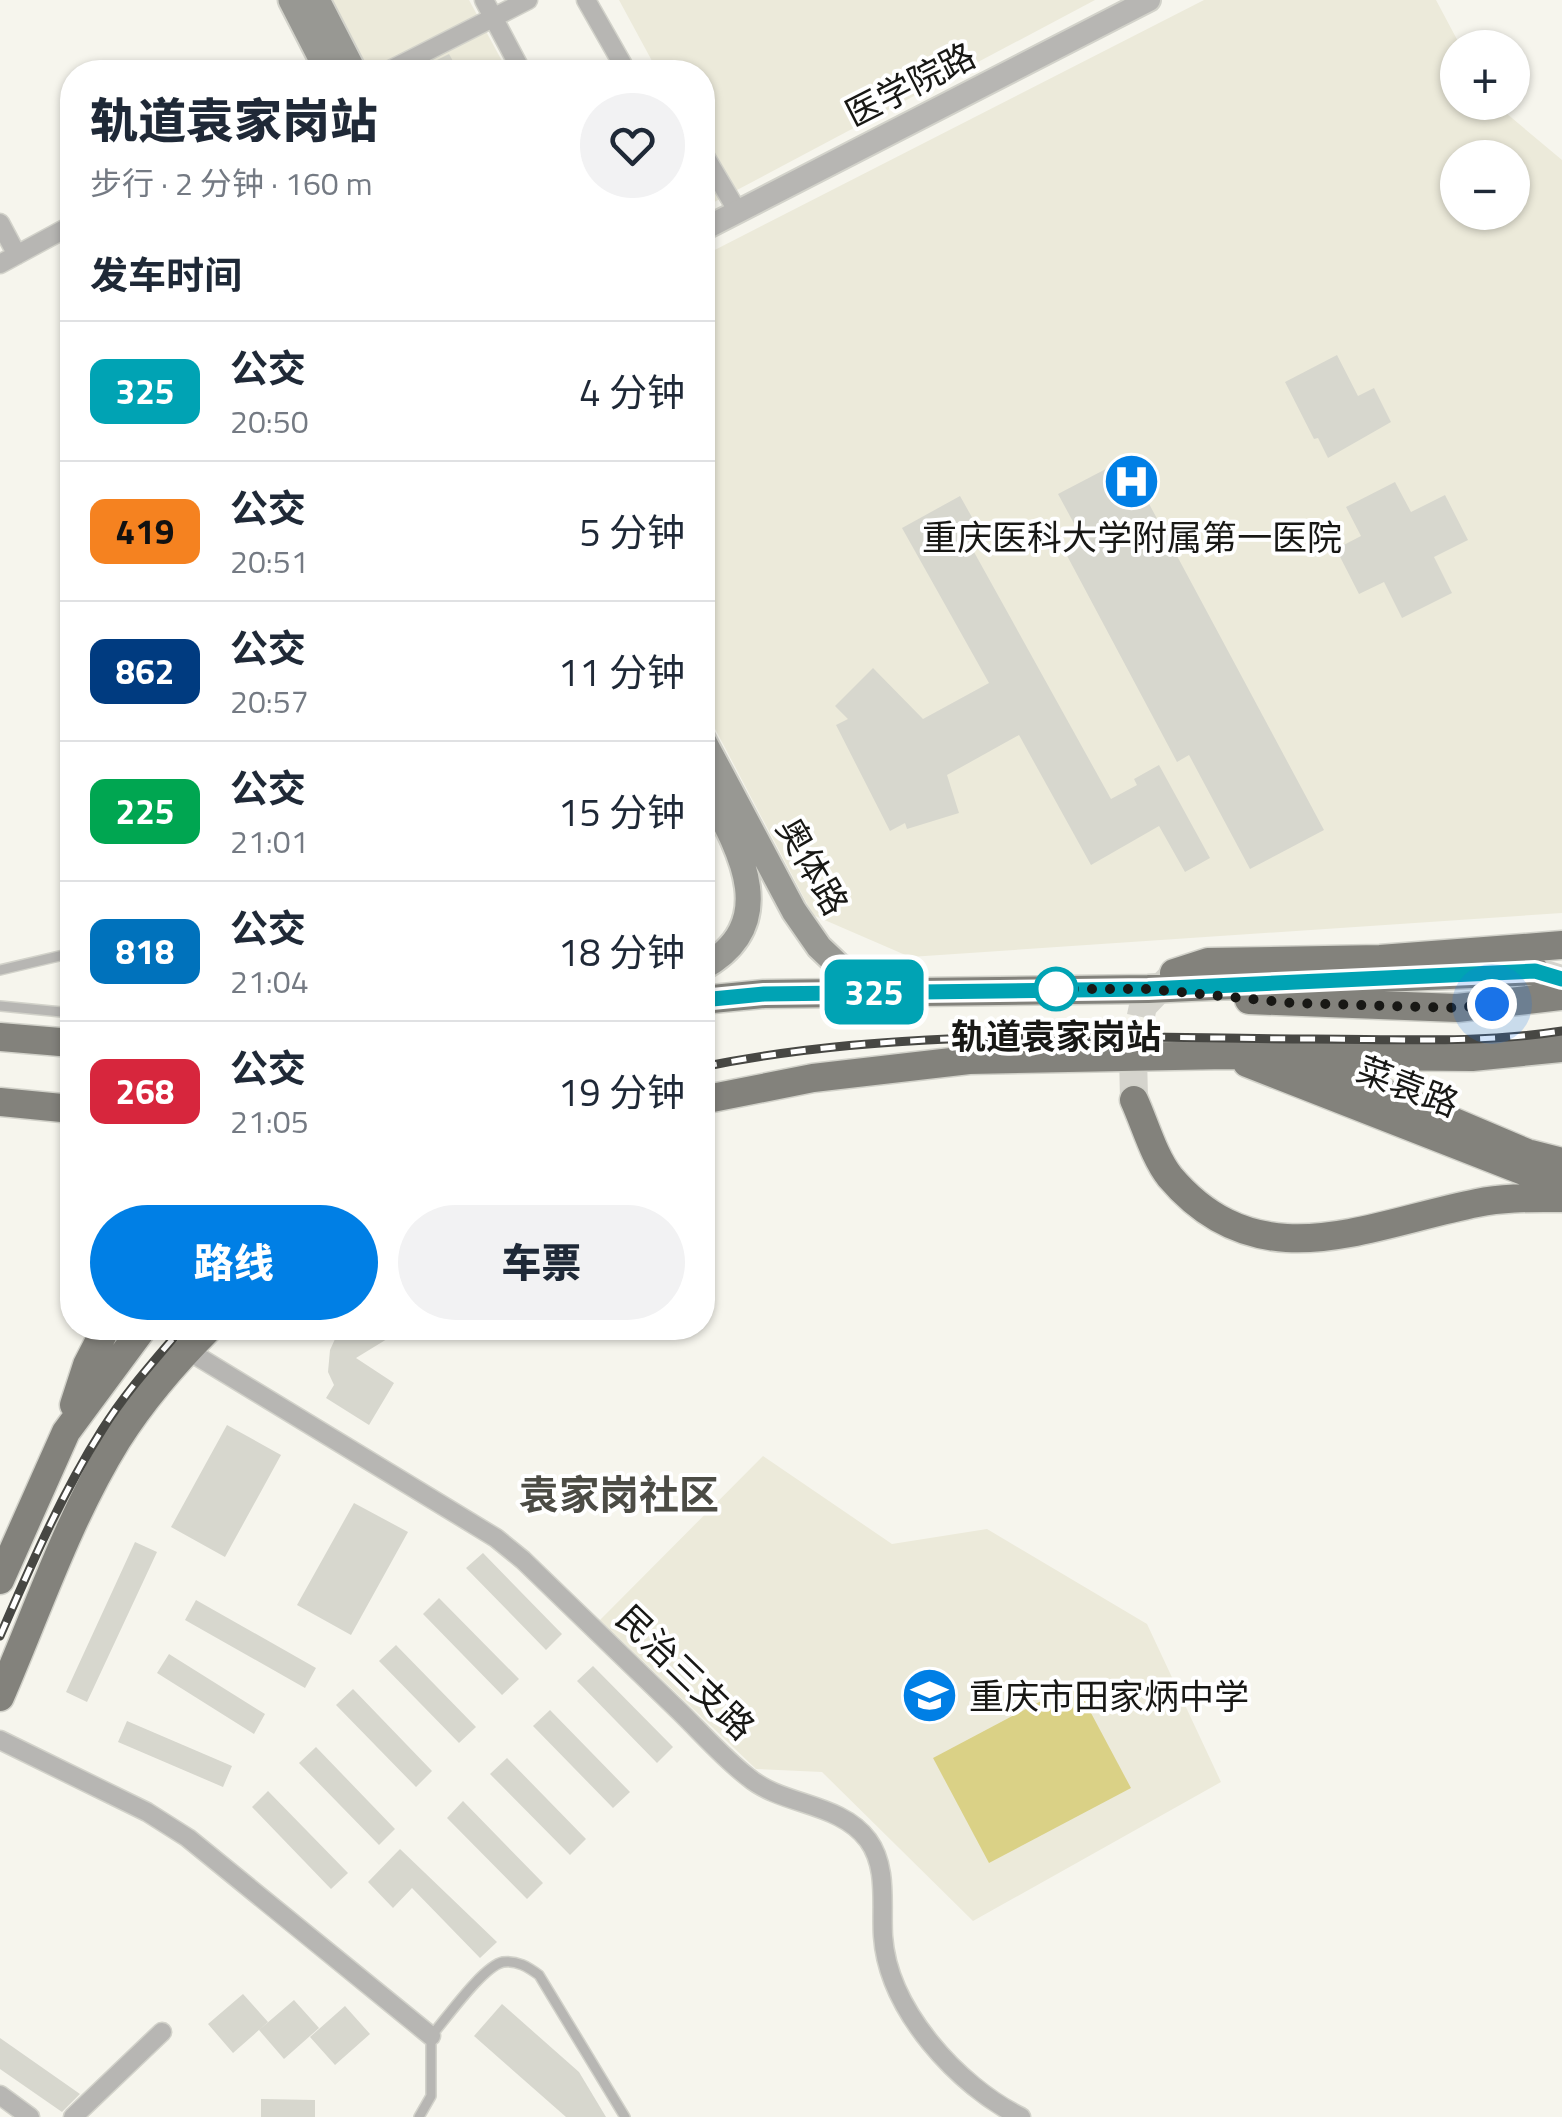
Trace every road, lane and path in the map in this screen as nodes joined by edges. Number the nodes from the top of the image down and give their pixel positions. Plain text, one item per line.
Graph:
1 (291, 0) edge
2 (316, 0) edge
3 (484, 0) edge
4 (528, 0) edge
5 (586, 0) edge
6 (1149, 0) edge
7 (493, 18) junction
8 (315, 60) edge
9 (348, 60) edge
10 (420, 60) edge
11 (516, 60) edge
12 (620, 60) edge
13 (715, 173) edge
14 (738, 212) junction
15 (0, 223) edge
16 (715, 224) edge
17 (60, 231) edge
18 (8, 259) edge
19 (715, 762) edge
20 (715, 805) edge
21 (1562, 945) edge
22 (60, 956) edge
23 (715, 959) edge
24 (0, 970) edge
25 (1535, 971) tunnel mouth
26 (1174, 973) tunnel mouth
27 (1148, 989) junction
28 (898, 992) junction
29 (1562, 996) edge
30 (715, 999) edge
31 (0, 1006) edge
32 (60, 1012) edge
33 (0, 1037) edge
34 (60, 1043) edge
35 (1562, 1048) edge
36 (1226, 1055) junction
37 (1299, 1056) junction
38 (715, 1097) edge
39 (1134, 1100) tunnel mouth
40 (0, 1102) edge
41 (60, 1108) edge
42 (1562, 1162) edge
43 (1562, 1186) edge
44 (1562, 1198) edge
45 (100, 1340) edge
46 (134, 1340) edge
47 (197, 1340) edge
48 (187, 1350) junction
49 (66, 1432) junction
50 (0, 1580) edge
51 (0, 1698) edge
52 (0, 1740) edge
53 (162, 2032) dead end
54 (432, 2036) junction
55 (0, 2095) edge
56 (30, 2117) edge
57 (73, 2117) edge
58 (419, 2117) edge
59 (625, 2117) edge
60 (1021, 2117) edge

1 - 8 main road
2 - 9 main road
3 - 7 street
4 - 7 street
5 - 12 street
6 - 14 street, 医学院路
7 - 10 street
7 - 11 street
13 - 14 street
14 - 16 street, 医学院路
15 - 18 street
17 - 18 street
19 - 28 main road, 奥体路
20 - 23 main road, 奥体路
21 - 26 main road
22 - 24 lane
25 - 27 main road
27 - 28 main road
27 - 29 main road
28 - 30 main road
31 - 32 lane
33 - 34 main road
35 - 37 main road
36 - 37 main road
36 - 38 main road
36 - 43 main road, 菜袁路
37 - 42 main road
39 - 44 main road
40 - 41 main road
45 - 49 main road
46 - 49 main road
47 - 48 main road
48 - 51 main road
48 - 60 street, 民治三支路
49 - 50 main road
52 - 54 street
53 - 57 street
54 - 58 lane
54 - 59 lane
55 - 56 street

